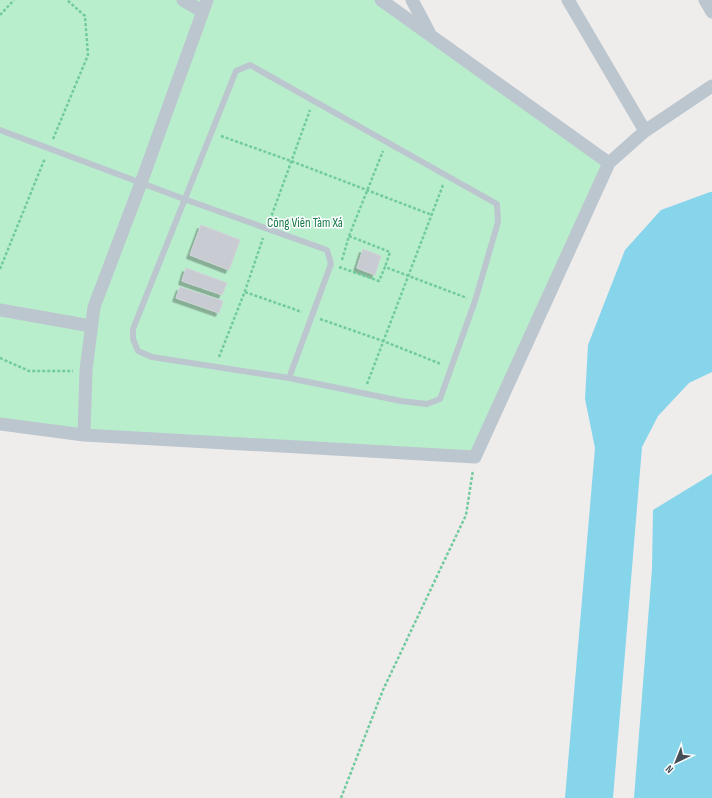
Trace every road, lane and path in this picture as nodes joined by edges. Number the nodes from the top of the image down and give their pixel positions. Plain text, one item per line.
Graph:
1 (14, 0) edge
2 (67, 0) edge
3 (183, 0) edge
4 (381, 0) edge
5 (412, 0) edge
6 (568, 0) edge
7 (705, 0) edge
8 (205, 6) edge
9 (712, 12) edge
10 (0, 14) edge
11 (431, 35) junction
12 (712, 86) edge
13 (0, 130) edge
14 (645, 131) junction
15 (211, 133) junction
16 (386, 142) junction
17 (50, 148) junction
18 (609, 163) junction
19 (447, 176) junction
20 (141, 183) junction
21 (367, 190) junction
22 (184, 199) junction
23 (432, 215) junction
24 (349, 236) junction
25 (331, 264) junction
26 (339, 267) junction
27 (385, 267) junction
28 (0, 269) edge
29 (409, 276) junction
30 (245, 292) dead end
31 (475, 300) junction
32 (0, 310) edge
33 (312, 316) junction
34 (91, 326) junction
35 (383, 341) junction
36 (0, 358) edge
37 (451, 368) junction
38 (86, 370) junction
39 (289, 378) junction
40 (363, 394) junction
41 (0, 424) edge
42 (84, 435) junction
43 (475, 457) junction
44 (341, 798) edge

1 - 10 path
2 - 17 path
3 - 8 street
4 - 11 street
5 - 11 street
6 - 14 street
7 - 9 street
8 - 20 street
11 - 18 street
12 - 14 street
13 - 17 lane
14 - 18 street
15 - 16 lane
15 - 21 path
15 - 22 lane
16 - 19 lane
16 - 21 path
17 - 20 lane
17 - 28 path
18 - 43 street
19 - 23 path
19 - 31 lane
20 - 22 lane
20 - 34 street
21 - 23 path
21 - 24 path
22 - 25 lane
22 - 39 lane
23 - 29 path
24 - 26 path
24 - 27 path
25 - 26 path
25 - 33 lane
26 - 27 path
27 - 29 path
29 - 31 path
29 - 35 path
30 - 33 path
31 - 37 lane
32 - 34 street
33 - 35 path
33 - 39 lane
34 - 38 street
35 - 37 path
35 - 40 path
36 - 38 path
37 - 40 lane
38 - 42 street
39 - 40 lane
41 - 42 street
42 - 43 street
43 - 44 path

